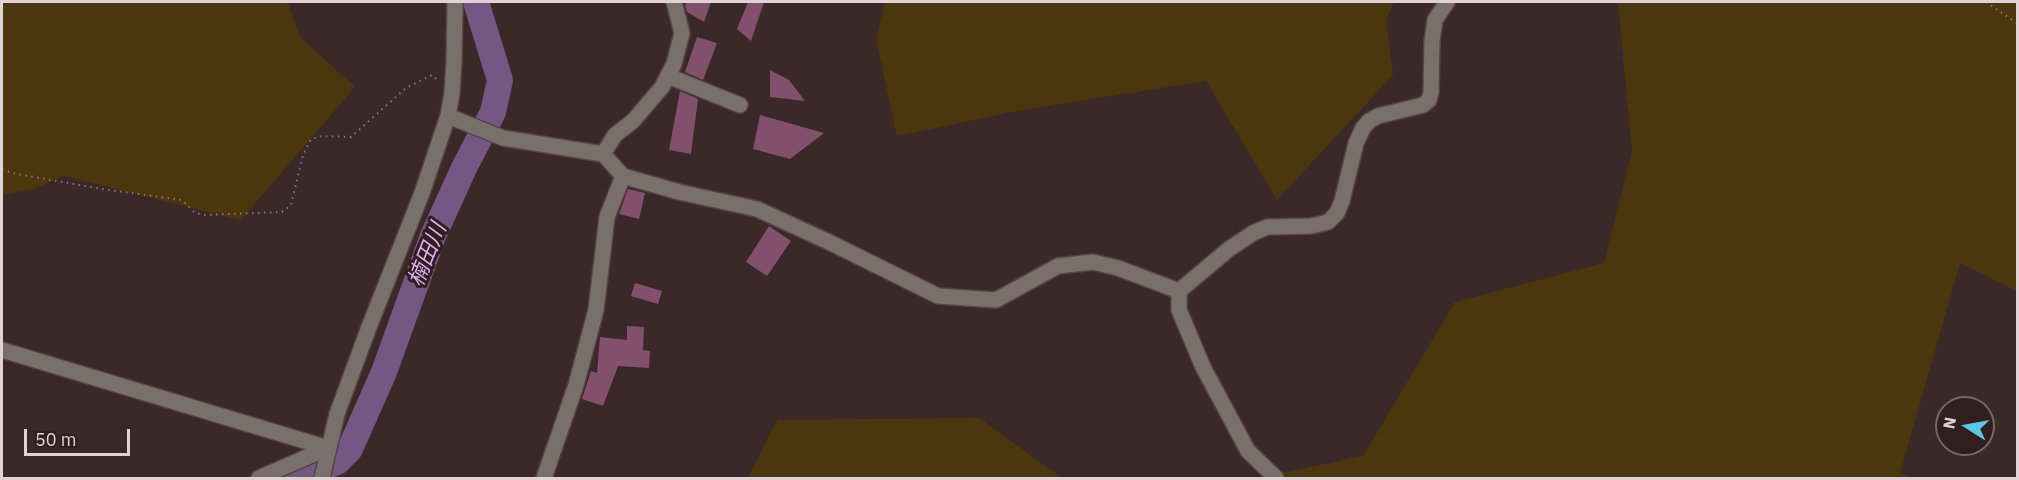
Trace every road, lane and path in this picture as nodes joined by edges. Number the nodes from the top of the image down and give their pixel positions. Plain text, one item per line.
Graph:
1 (455, 2) edge
2 (674, 2) edge
3 (1447, 2) edge
4 (1986, 2) edge
5 (2018, 24) edge
6 (668, 76) junction
7 (452, 93) junction
8 (740, 105) dead end
9 (448, 116) junction
10 (603, 154) junction
11 (2, 170) edge
12 (623, 176) junction
13 (1179, 291) junction
14 (2, 350) edge
15 (328, 448) junction
16 (259, 478) edge
17 (322, 478) edge
18 (544, 478) edge
19 (1276, 478) edge

1 - 7 street
2 - 6 street
3 - 13 street
4 - 5 path
6 - 8 street
6 - 10 street
7 - 9 street
7 - 11 path
9 - 10 street
9 - 15 street
10 - 12 street
12 - 13 street
12 - 18 street
13 - 19 street
14 - 15 street
15 - 16 street
15 - 17 street

